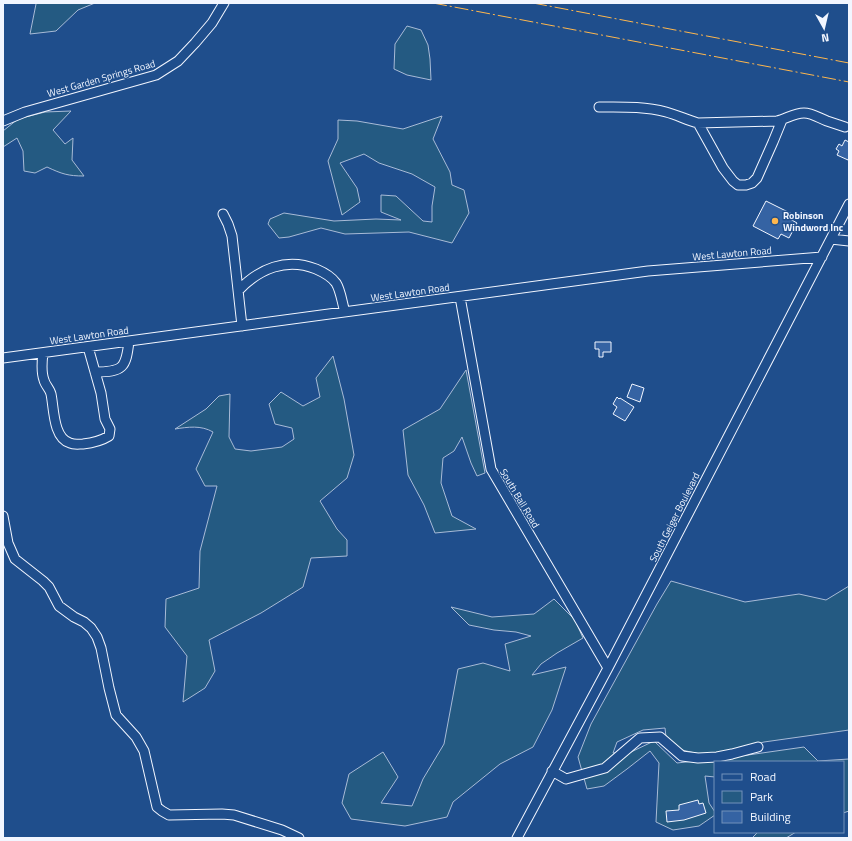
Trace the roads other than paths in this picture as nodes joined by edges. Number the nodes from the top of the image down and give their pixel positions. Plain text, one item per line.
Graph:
1 (224, 3) edge
2 (599, 107) dead end
3 (782, 120) junction
4 (3, 121) edge
5 (698, 123) junction
6 (848, 128) edge
7 (849, 204) edge
8 (223, 214) dead end
9 (831, 239) junction
10 (849, 241) edge
11 (822, 257) junction
12 (238, 290) junction
13 (460, 297) junction
14 (345, 312) junction
15 (242, 326) junction
16 (128, 341) junction
17 (88, 346) junction
18 (43, 353) junction
19 (3, 358) edge
20 (95, 372) junction
21 (3, 516) edge
22 (608, 668) junction
23 (758, 747) dead end
24 (552, 771) junction
25 (299, 838) edge
26 (517, 838) edge

1 - 4 street, West Garden Springs Road
2 - 5 street
3 - 5 street
3 - 5 street
3 - 6 street
7 - 9 street, South Geiger Boulevard
8 - 12 street
9 - 10 street
9 - 11 street, South Geiger Boulevard
11 - 13 street, West Lawton Road
11 - 22 street, South Geiger Boulevard
12 - 14 street
12 - 15 street
13 - 14 street, West Lawton Road
13 - 22 street, South Ball Road
14 - 15 street, West Lawton Road
15 - 16 street, West Lawton Road
16 - 17 street, West Lawton Road
16 - 20 street
17 - 18 street, West Lawton Road
17 - 20 street
18 - 19 street, West Lawton Road
18 - 20 street
21 - 25 street
22 - 24 street, South Geiger Boulevard
23 - 24 street
24 - 26 street, South Geiger Boulevard

